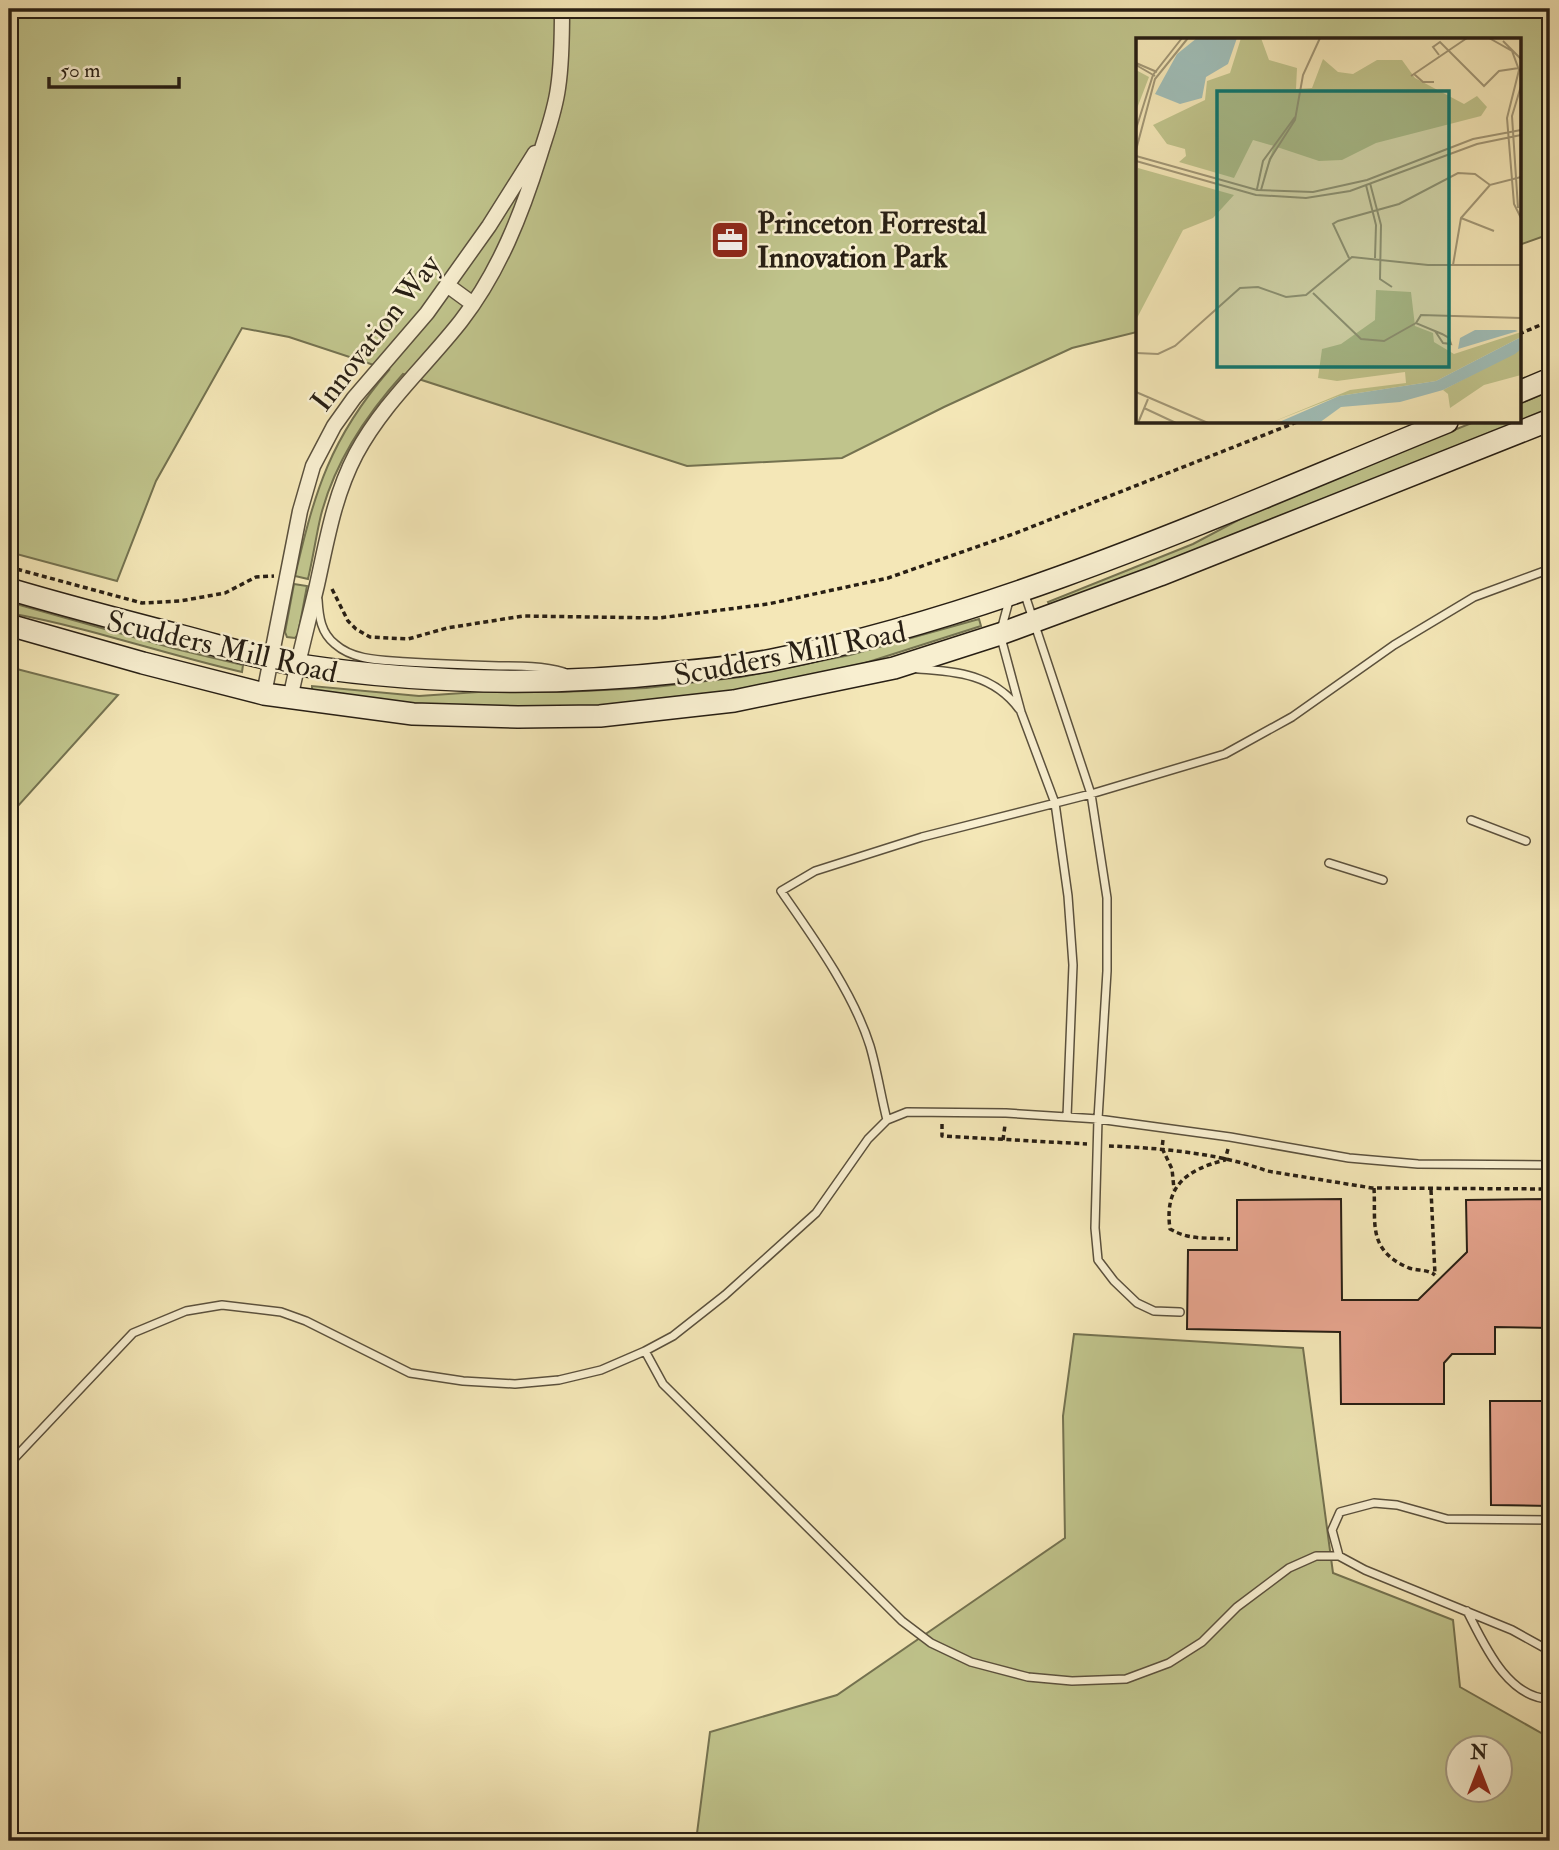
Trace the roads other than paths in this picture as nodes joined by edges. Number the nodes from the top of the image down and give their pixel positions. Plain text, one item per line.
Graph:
1 (562, 9) edge
2 (546, 137) junction
3 (447, 285) junction
4 (473, 304) junction
5 (1550, 379) edge
6 (1520, 392) edge
7 (1550, 421) edge
8 (1442, 424) edge
9 (1550, 569) edge
10 (317, 584) junction
11 (9, 589) edge
12 (1017, 591) junction
13 (1034, 623) junction
14 (9, 625) edge
15 (1000, 634) junction
16 (270, 659) junction
17 (297, 664) junction
18 (894, 667) junction
19 (588, 680) junction
20 (264, 694) junction
21 (290, 699) junction
22 (1021, 712) junction
23 (1091, 794) junction
24 (1055, 803) junction
25 (1471, 820) dead end
26 (1526, 841) dead end
27 (1329, 863) dead end
28 (1383, 880) dead end
29 (1067, 1117) junction
30 (1098, 1119) junction
31 (887, 1120) junction
32 (1550, 1165) edge
33 (1180, 1312) dead end
34 (645, 1351) junction
35 (9, 1464) edge
36 (1550, 1520) edge
37 (1339, 1556) junction
38 (1467, 1610) junction
39 (1550, 1651) edge
40 (1550, 1699) edge

1 - 2 street, Innovation Way
2 - 3 street, Innovation Way
2 - 4 street, Innovation Way
3 - 4 street
3 - 16 street, Innovation Way
4 - 10 street, Innovation Way
5 - 6 main road
7 - 13 main road, Scudders Mill Road
8 - 12 main road, Scudders Mill Road
9 - 23 lane
10 - 17 street, Innovation Way
10 - 19 lane
11 - 16 main road, Scudders Mill Road
12 - 13 lane
12 - 15 lane
12 - 19 main road, Scudders Mill Road
13 - 15 main road, Scudders Mill Road
13 - 23 lane
14 - 20 main road, Scudders Mill Road
15 - 18 main road, Scudders Mill Road
15 - 22 lane
16 - 17 main road, Scudders Mill Road
16 - 20 street, Innovation Way
17 - 19 main road, Scudders Mill Road
17 - 21 street, Innovation Way
18 - 21 main road, Scudders Mill Road
18 - 22 lane
20 - 21 main road, Scudders Mill Road
22 - 24 lane
23 - 24 lane
23 - 30 lane
24 - 29 lane
24 - 31 lane
25 - 26 lane
27 - 28 lane
29 - 30 lane
29 - 31 lane
30 - 32 lane
30 - 33 lane
31 - 34 lane
34 - 35 lane
34 - 37 lane
36 - 37 lane
37 - 38 lane
38 - 39 lane
38 - 40 lane

